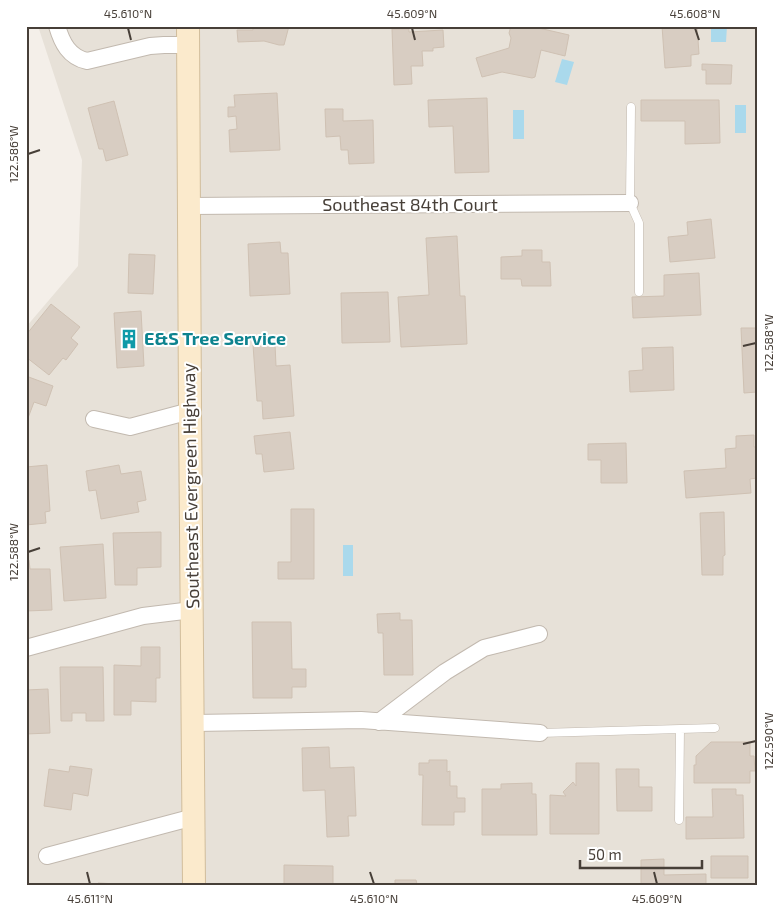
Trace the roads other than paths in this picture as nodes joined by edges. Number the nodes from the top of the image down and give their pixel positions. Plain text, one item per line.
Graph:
1 (57, 26) edge
2 (188, 36) edge
3 (631, 107) dead end
4 (630, 203) junction
5 (190, 206) junction
6 (639, 292) dead end
7 (190, 411) junction
8 (94, 419) dead end
9 (192, 610) junction
10 (539, 634) dead end
11 (26, 648) edge
12 (379, 722) junction
13 (194, 723) junction
14 (714, 728) dead end
15 (680, 729) junction
16 (540, 733) joint
17 (194, 817) junction
18 (680, 820) dead end
19 (47, 856) dead end
20 (194, 886) edge

1 - 2 street
2 - 5 street, Southeast Evergreen Highway
3 - 4 lane
4 - 5 street, Southeast 84th Court
4 - 6 lane
5 - 7 street, Southeast Evergreen Highway
7 - 8 street
7 - 9 street, Southeast Evergreen Highway
9 - 11 street
9 - 13 street, Southeast Evergreen Highway
10 - 12 street
12 - 13 street
12 - 16 street
13 - 17 street, Southeast Evergreen Highway
14 - 15 lane
15 - 16 lane
15 - 18 lane
17 - 19 street
17 - 20 street, Southeast Evergreen Highway

